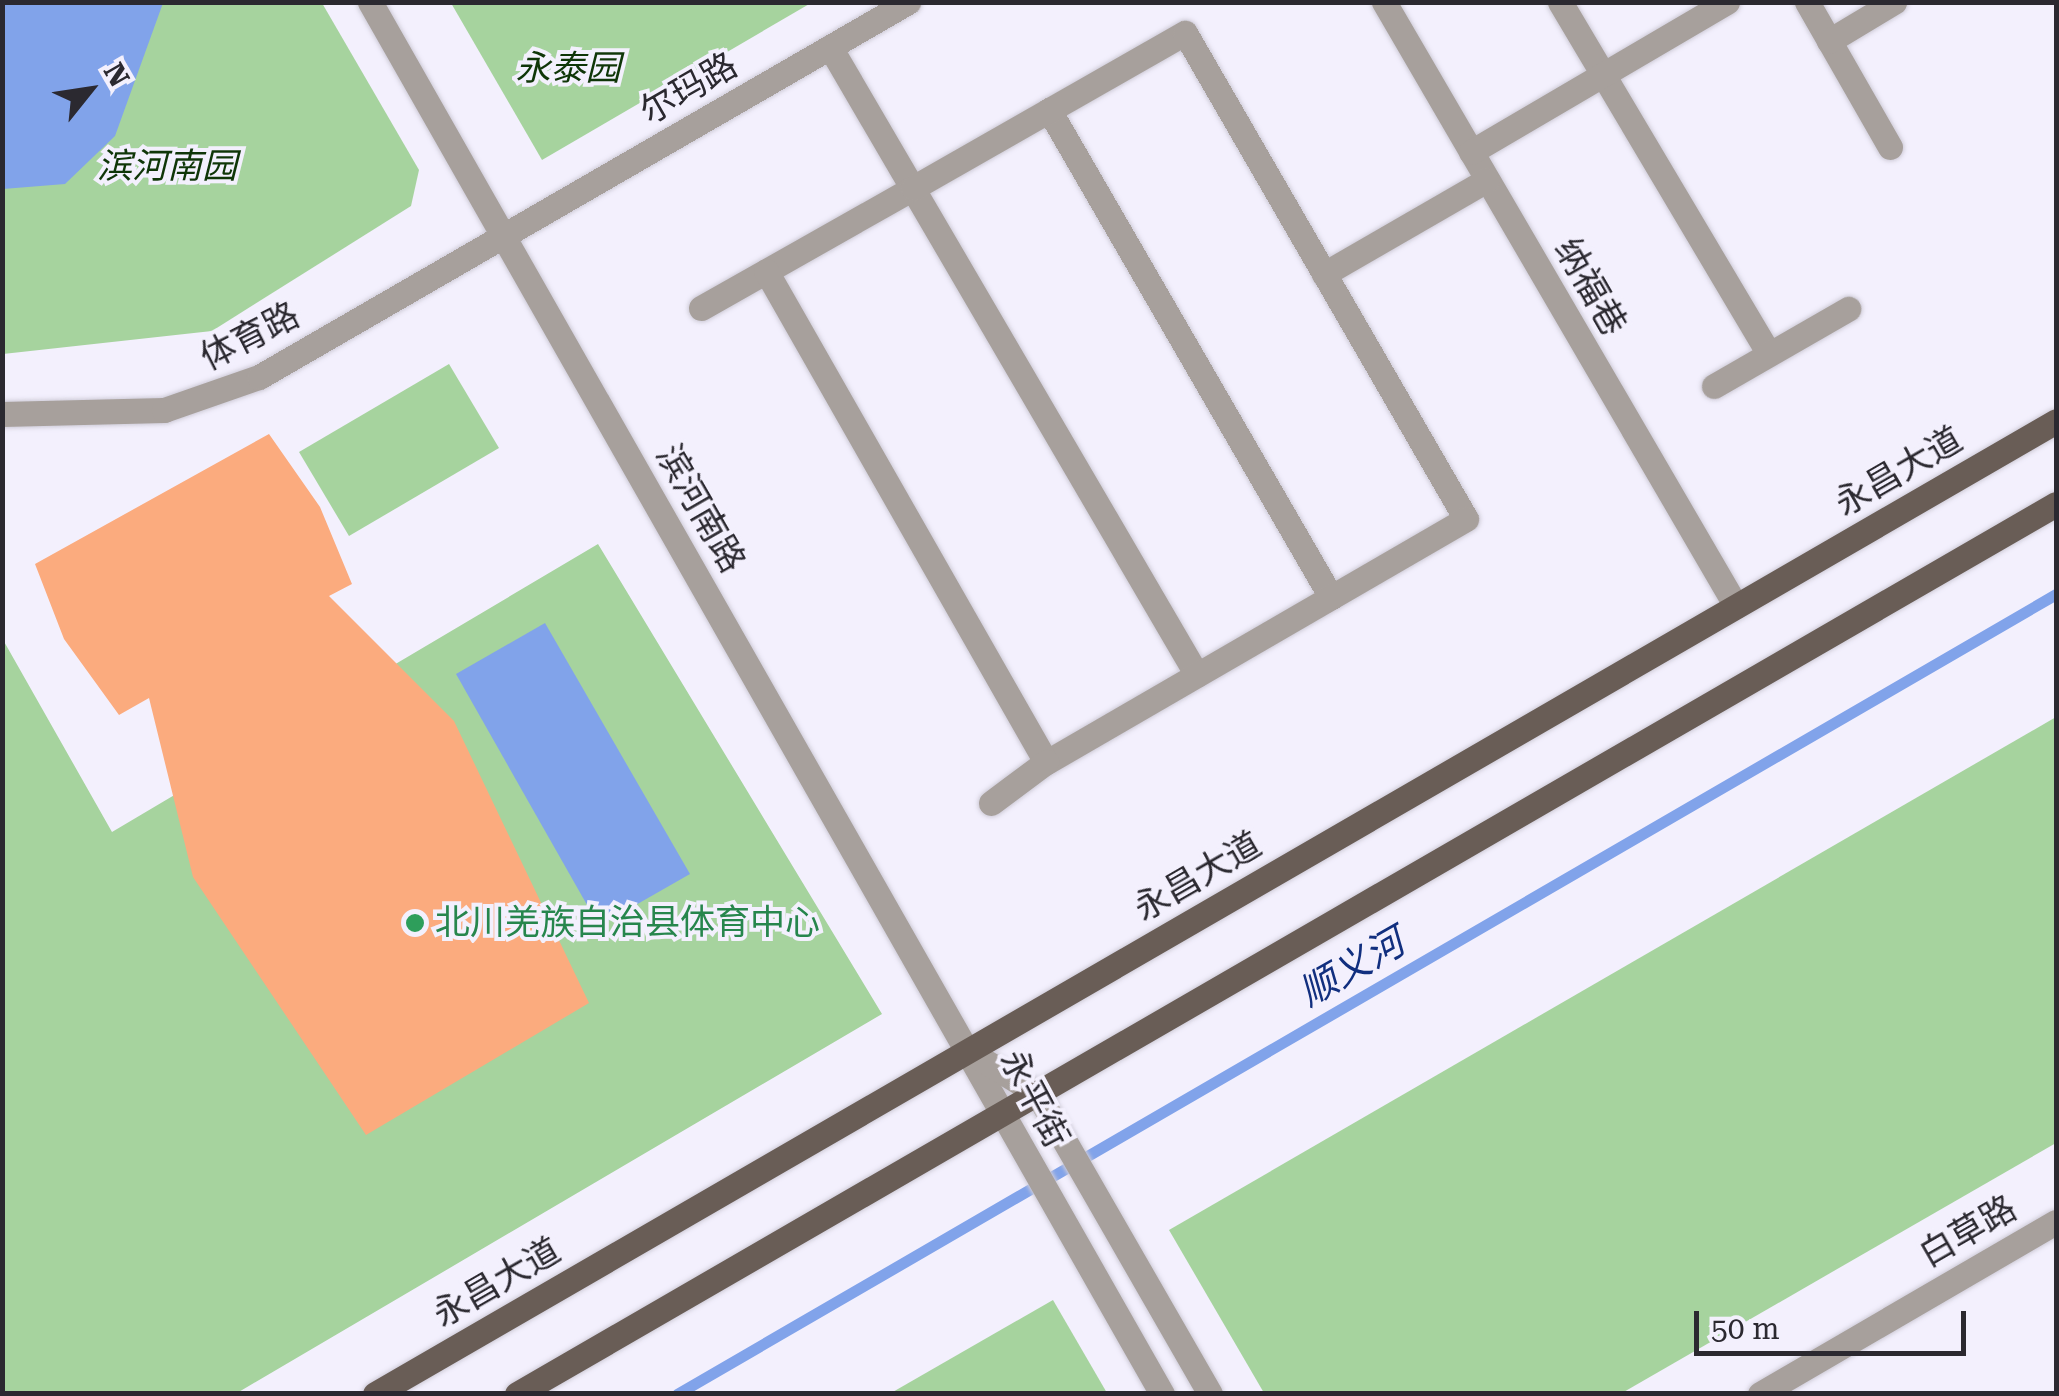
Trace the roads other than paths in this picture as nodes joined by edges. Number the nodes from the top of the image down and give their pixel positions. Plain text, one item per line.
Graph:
1 (370, 2) edge
2 (908, 2) edge
3 (1384, 2) edge
4 (1560, 2) edge
5 (1727, 2) edge
6 (1807, 2) edge
7 (1894, 2) edge
8 (1829, 41) junction
9 (830, 48) junction
10 (1603, 75) junction
11 (1050, 110) junction
12 (1890, 148) dead end
13 (1471, 152) junction
14 (1487, 180) junction
15 (912, 188) junction
16 (504, 236) junction
17 (766, 271) junction
18 (1324, 274) junction
19 (701, 308) dead end
20 (1848, 309) dead end
21 (1769, 354) junction
22 (1714, 386) dead end
23 (2, 414) edge
24 (2056, 421) edge
25 (2056, 504) edge
26 (1331, 598) junction
27 (1736, 606) junction
28 (1197, 674) junction
29 (1046, 762) junction
30 (991, 802) dead end
31 (968, 1051) junction
32 (1037, 1093) junction
33 (1001, 1114) junction
34 (2056, 1222) edge
35 (375, 1394) edge
36 (517, 1394) edge
37 (1162, 1394) edge
38 (1210, 1394) edge
39 (1760, 1394) edge

1 - 16 street, 滨河南路
2 - 9 street, 尔玛路
3 - 13 street, 纳福巷
4 - 10 street
5 - 10 street
6 - 8 street
7 - 8 street
8 - 12 street
9 - 15 street
9 - 16 street, 尔玛路
10 - 13 street
10 - 21 street
11 - 15 street
11 - 18 street
11 - 26 street
13 - 14 street, 纳福巷
14 - 18 street
14 - 27 street, 纳福巷
15 - 17 street
15 - 28 street
16 - 23 street, 体育路
16 - 31 street, 滨河南路
17 - 19 street
17 - 29 street
18 - 26 street
20 - 21 street
21 - 22 street
24 - 27 main road, 永昌大道
25 - 32 main road
26 - 28 street
27 - 31 main road, 永昌大道
28 - 29 street
29 - 30 street
31 - 32 street, 永平街
31 - 33 street, 永平街
31 - 35 main road, 永昌大道
32 - 33 main road
32 - 38 street, 永平街
33 - 36 main road
33 - 37 street, 永平街
34 - 39 street, 白草路

